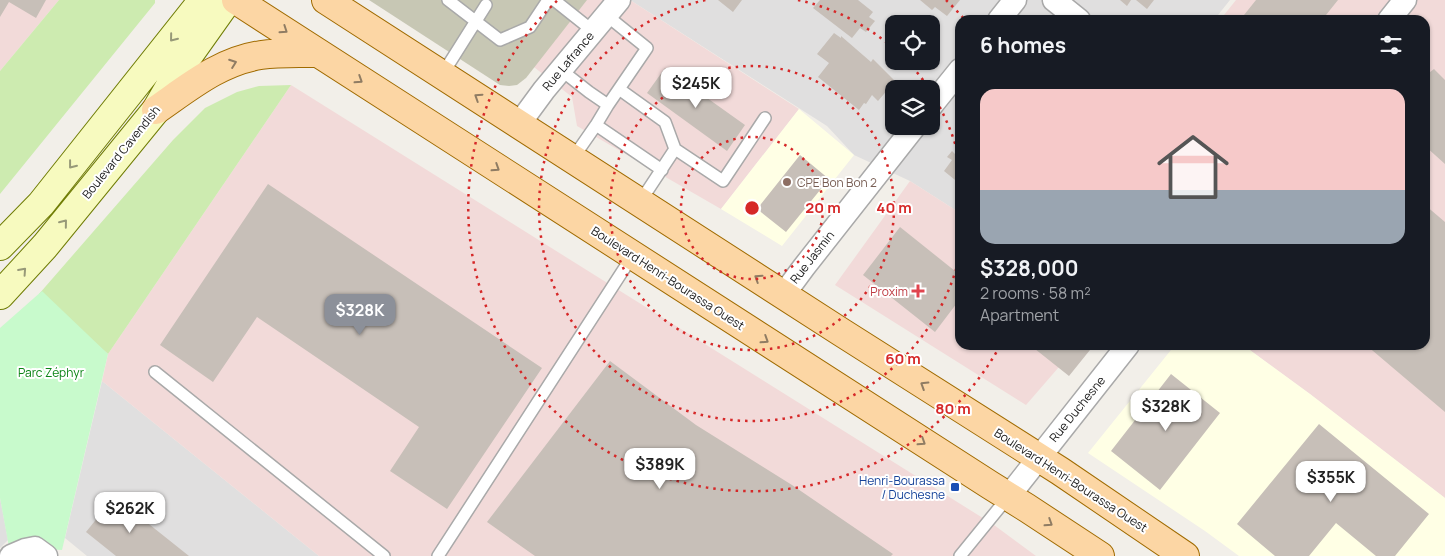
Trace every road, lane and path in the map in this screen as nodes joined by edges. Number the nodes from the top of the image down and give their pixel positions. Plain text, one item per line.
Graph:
1 (204, 0) edge
2 (326, 0) edge
3 (449, 0) edge
4 (548, 0) edge
5 (554, 0) edge
6 (1015, 0) edge
7 (1054, 0) edge
8 (1405, 0) edge
9 (242, 2) edge
10 (486, 5) dead end
11 (606, 15) edge
12 (1003, 15) edge
13 (1073, 15) edge
14 (1393, 15) edge
15 (475, 21) junction
16 (318, 53) junction
17 (561, 70) junction
18 (442, 74) junction
19 (955, 76) edge
20 (619, 89) junction
21 (940, 95) edge
22 (608, 105) junction
23 (156, 110) junction
24 (765, 118) dead end
25 (519, 124) junction
26 (596, 125) junction
27 (908, 135) edge
28 (675, 149) junction
29 (573, 158) junction
30 (662, 170) junction
31 (640, 202) junction
32 (0, 246) edge
33 (633, 255) junction
34 (784, 294) junction
35 (0, 295) edge
36 (1124, 350) edge
37 (156, 372) dead end
38 (1039, 458) junction
39 (1008, 497) junction
40 (11, 556) edge
41 (46, 556) edge
42 (384, 556) edge
43 (438, 556) edge
44 (960, 556) edge
45 (1100, 556) edge
46 (1185, 556) edge

1 -> 32 main road
2 - 18 main road, Boulevard Henri-Bourassa Ouest
3 - 15 lane
4 - 15 lane
5 - 11 lane
6 - 12 street
7 - 13 street
8 - 14 street
9 -> 16 main road, Boulevard Henri-Bourassa Ouest
9 - 23 main road, Boulevard Cavendish
10 - 15 lane
11 - 17 street, Rue Lafrance
11 - 20 lane
15 - 18 lane
23 -> 16 main road
16 -> 33 main road, Boulevard Henri-Bourassa Ouest
17 - 22 lane
17 - 25 street, Rue Lafrance
25 -> 18 main road, Boulevard Henri-Bourassa Ouest
19 - 21 street
20 - 22 lane
20 - 28 lane
22 - 26 lane
35 -> 23 main road, Boulevard Cavendish
24 - 28 lane
25 - 29 main road, Boulevard Henri-Bourassa Ouest
26 - 29 lane
26 - 30 lane
27 - 34 street, Rue Jasmin
28 - 30 lane
29 - 31 main road, Boulevard Henri-Bourassa Ouest
30 - 31 lane
34 -> 31 main road, Boulevard Henri-Bourassa Ouest
33 -> 39 main road, Boulevard Henri-Bourassa Ouest
33 - 43 lane
38 -> 34 main road, Boulevard Henri-Bourassa Ouest
36 - 38 street, Rue Duchesne
37 - 42 lane
38 - 39 street, Rue Duchesne
38 - 46 main road, Boulevard Henri-Bourassa Ouest
39 - 44 lane
39 -> 45 main road, Boulevard Henri-Bourassa Ouest
40 - 41 street

